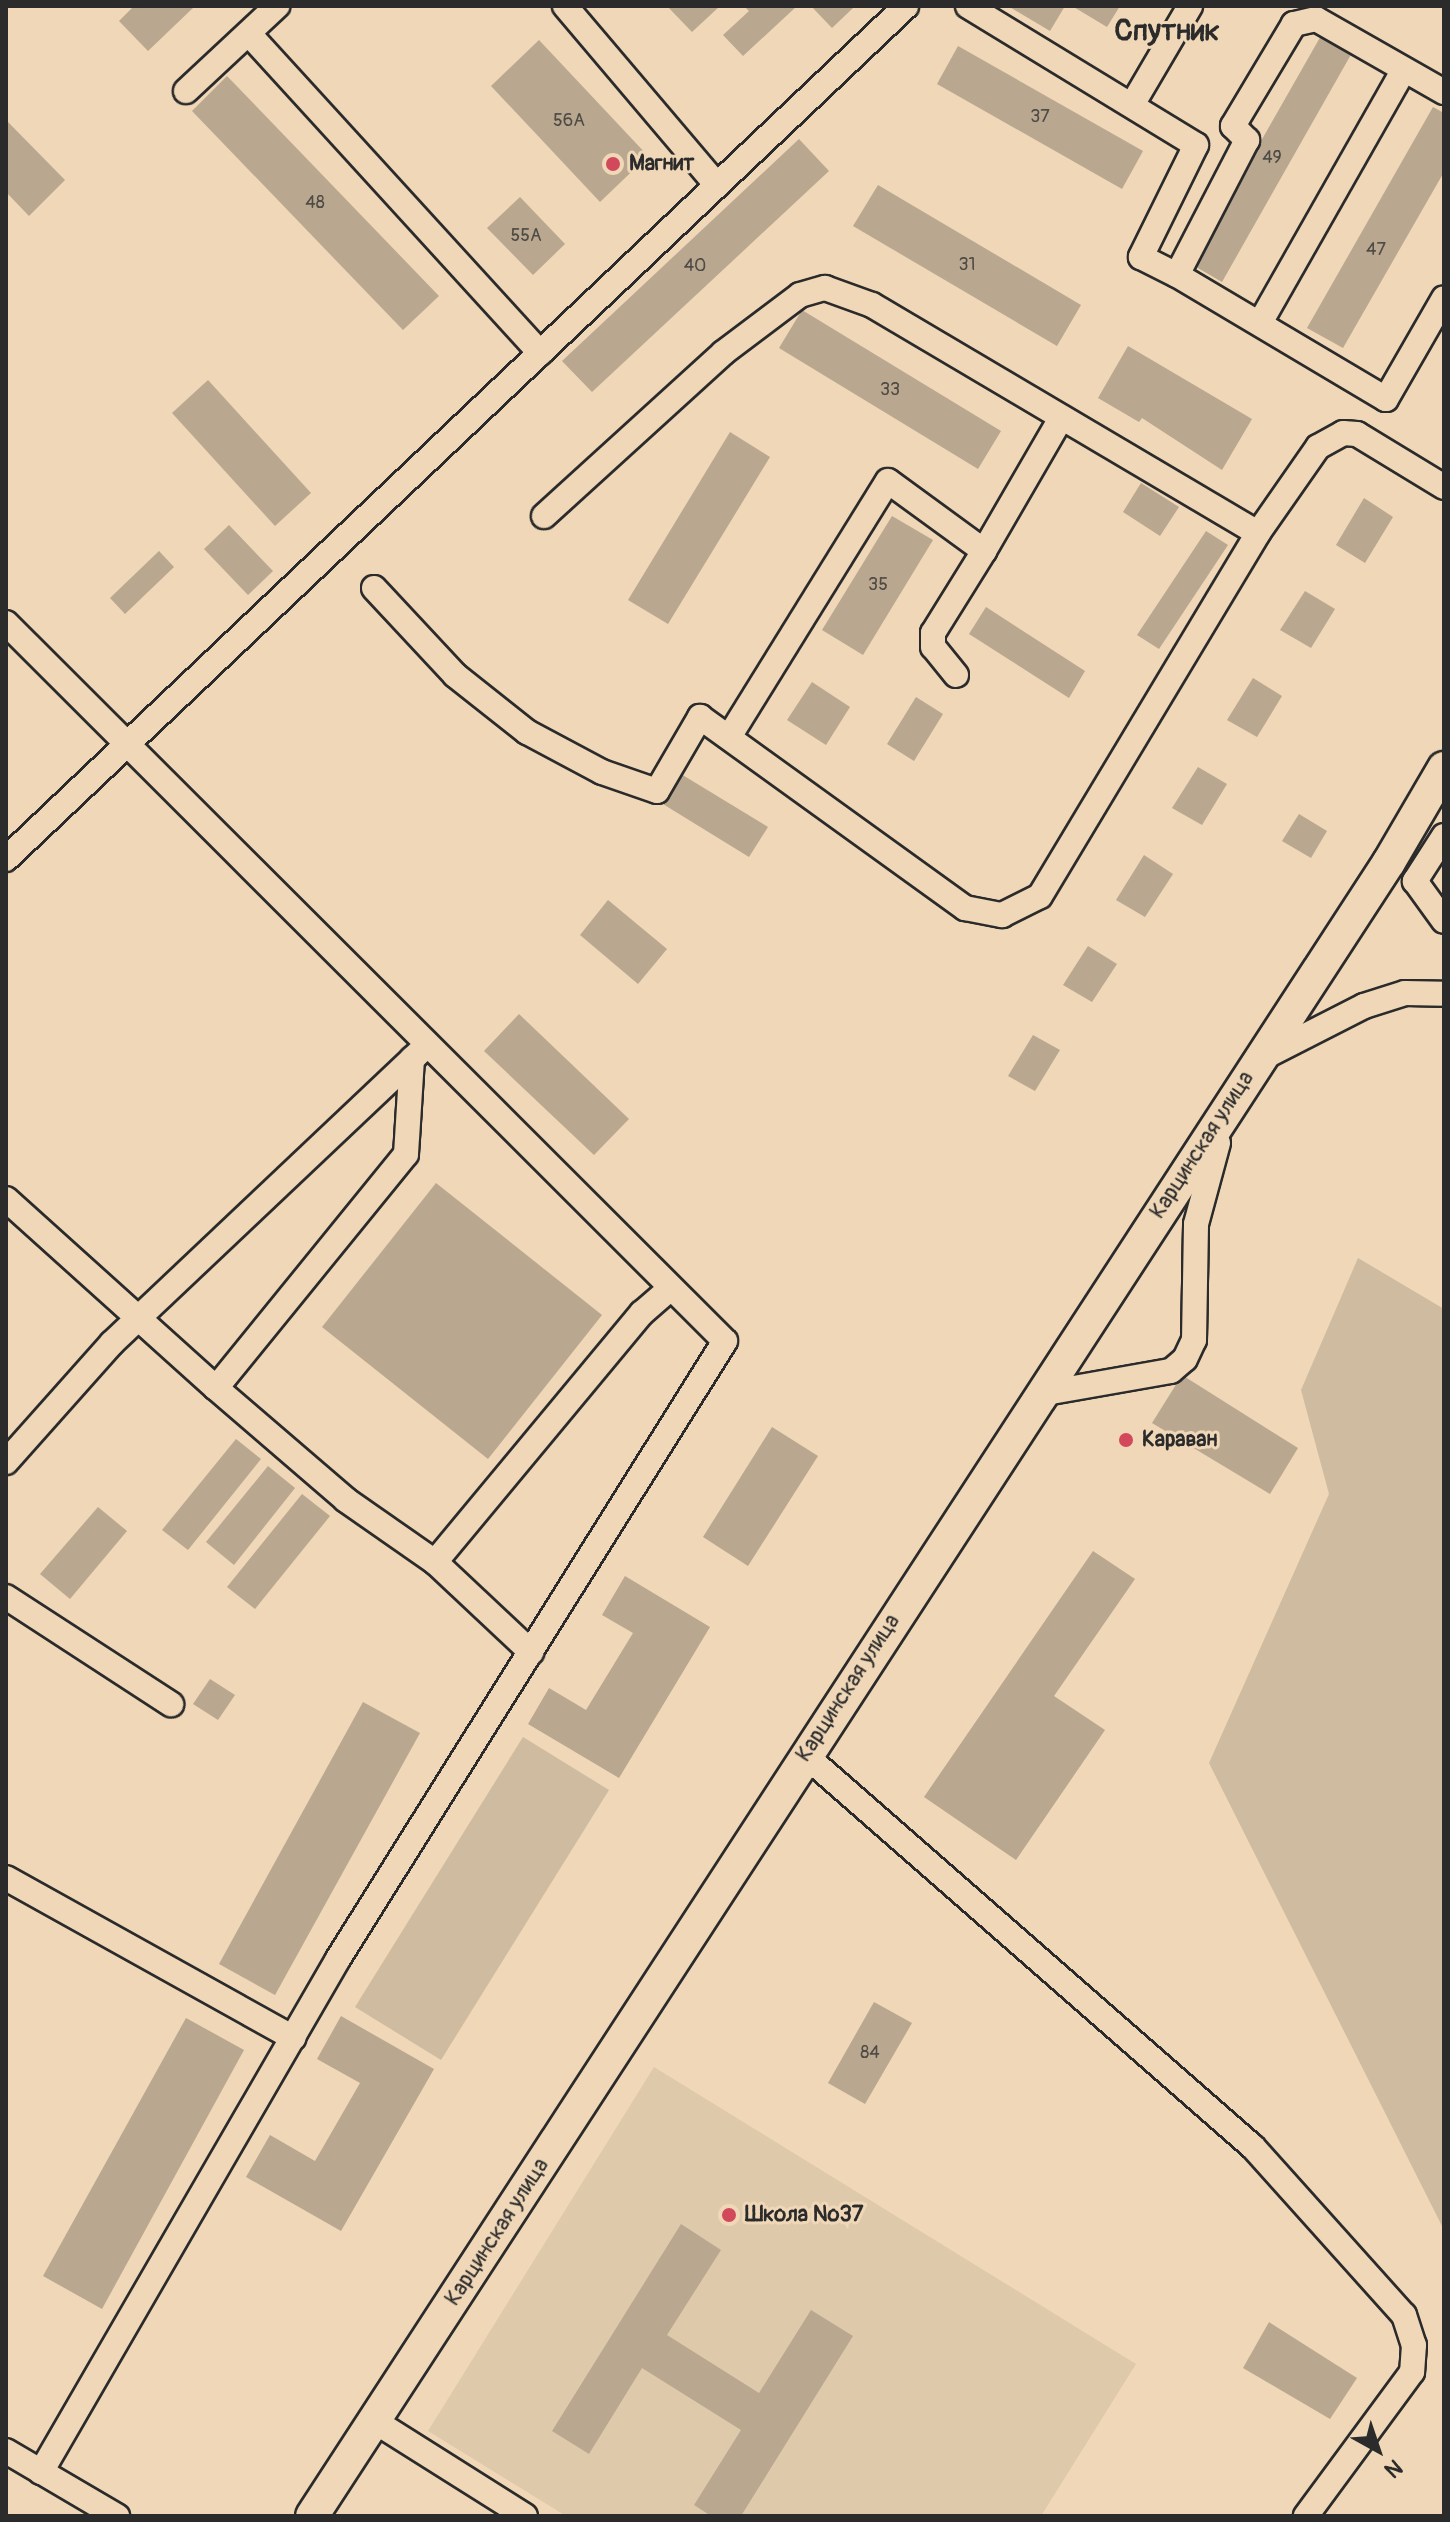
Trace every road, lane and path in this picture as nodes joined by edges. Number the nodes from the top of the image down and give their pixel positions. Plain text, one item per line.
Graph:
1 (277, 6) edge
2 (565, 6) edge
3 (906, 6) edge
4 (968, 6) edge
5 (1190, 6) edge
6 (249, 34) junction
7 (1404, 70) junction
8 (186, 91) dead end
9 (1444, 92) edge
10 (1132, 105) junction
11 (717, 185) junction
12 (1177, 275) junction
13 (1444, 298) edge
14 (1260, 323) junction
15 (540, 353) junction
16 (1061, 418) junction
17 (1444, 487) edge
18 (544, 516) dead end
19 (1258, 533) junction
20 (984, 551) junction
21 (374, 588) dead end
22 (6, 623) edge
23 (956, 675) dead end
24 (729, 737) junction
25 (124, 745) junction
26 (1444, 768) edge
27 (1444, 791) edge
28 (1444, 836) edge
29 (6, 859) edge
30 (1389, 862) junction
31 (1444, 921) edge
32 (1442, 988) edge
33 (420, 1052) junction
34 (1256, 1062) junction
35 (6, 1199) edge
36 (671, 1288) junction
37 (139, 1318) junction
38 (216, 1388) junction
39 (1040, 1394) junction
40 (6, 1462) edge
41 (435, 1562) junction
42 (6, 1597) edge
43 (531, 1652) junction
44 (171, 1704) dead end
45 (805, 1755) junction
46 (6, 1878) edge
47 (293, 2038) junction
48 (376, 2422) junction
49 (6, 2451) edge
50 (41, 2472) junction
51 (117, 2516) edge
52 (312, 2516) edge
53 (525, 2516) edge
54 (1306, 2516) edge

1 - 6 street
2 - 11 street
3 - 11 street
4 - 10 street
5 - 10 street
6 - 8 street
6 - 15 street
7 - 9 street
7 - 12 street
7 - 14 street
10 - 12 street
11 - 15 street
12 - 14 street
13 - 14 street
15 - 25 street
16 - 18 street
16 - 19 street
16 - 20 street
17 - 19 street
19 - 24 street
20 - 23 street
20 - 24 street
21 - 24 street
22 - 25 street
25 - 29 street
25 - 33 street
26 - 30 main road
27 - 30 main road
28 - 31 street
30 - 34 main road, Карцинская улица
32 - 34 street
33 - 36 street
33 - 37 street
33 - 38 street
34 - 39 main road, Карцинская улица
34 - 39 street
35 - 37 street
36 - 41 street
36 - 43 street
37 - 38 street
37 - 40 street
38 - 41 street
39 - 45 main road, Карцинская улица
41 - 43 street
42 - 44 street
43 - 47 street
45 - 48 main road, Карцинская улица
45 - 54 street
46 - 47 street
47 - 50 street
48 - 52 main road, Карцинская улица
48 - 53 street
49 - 50 street
50 - 51 street

